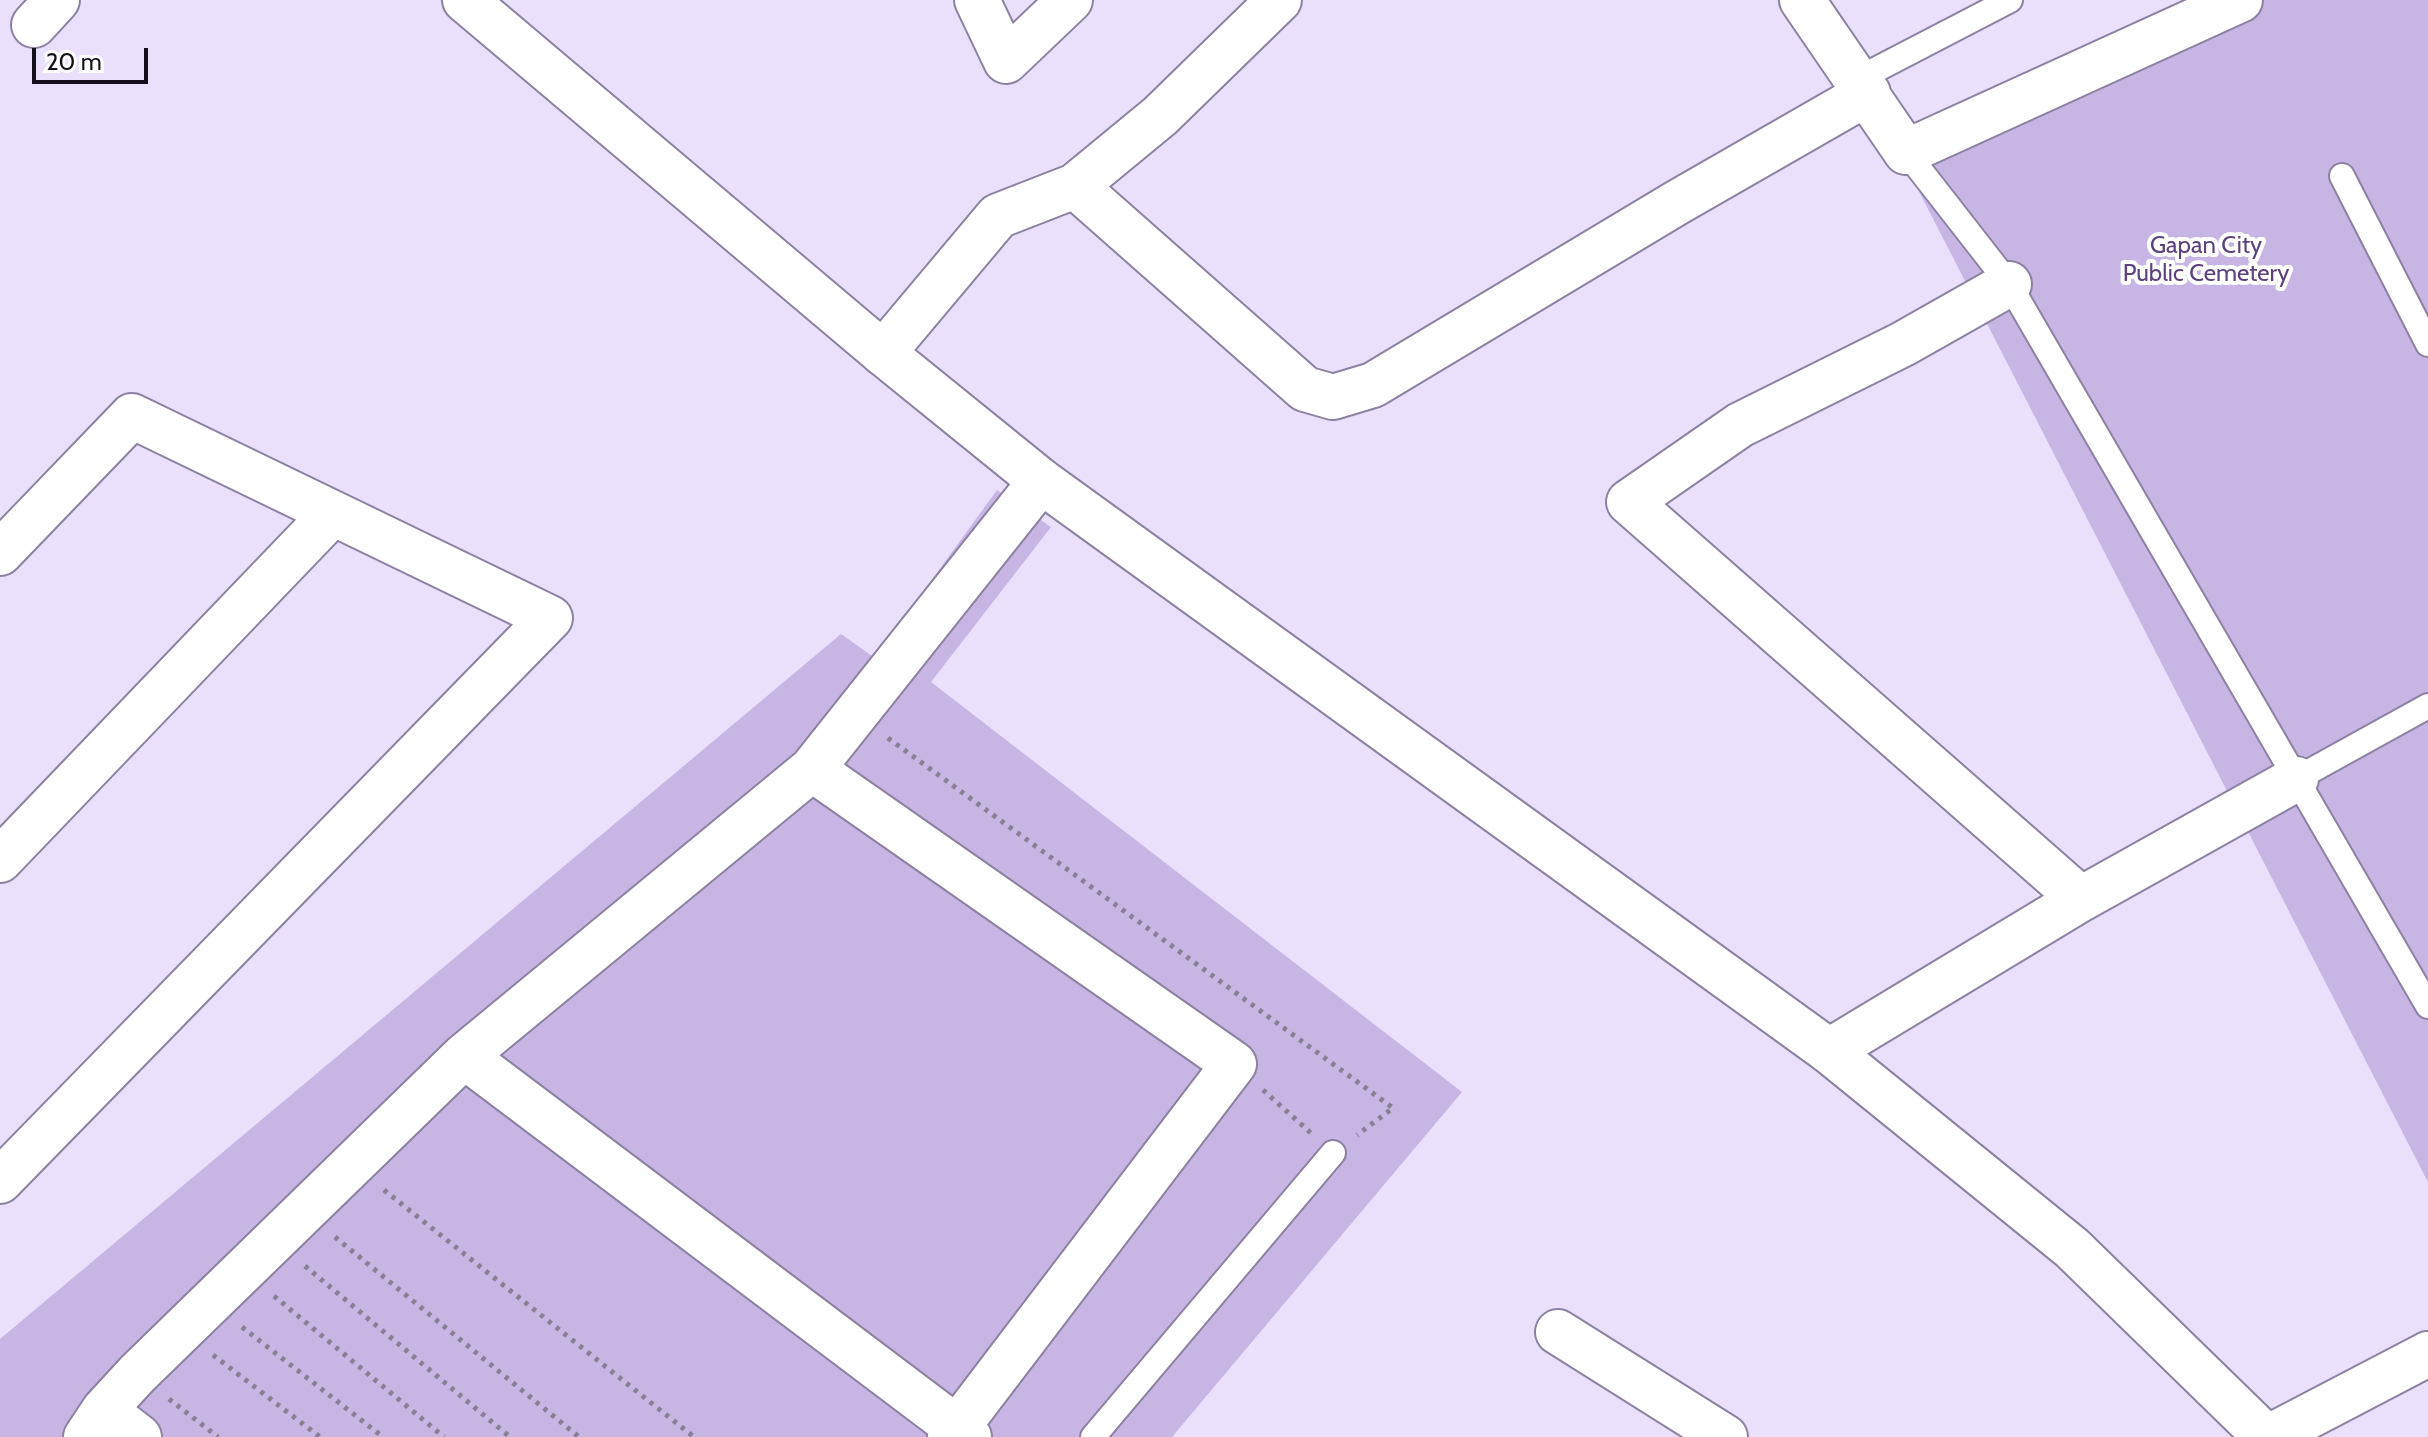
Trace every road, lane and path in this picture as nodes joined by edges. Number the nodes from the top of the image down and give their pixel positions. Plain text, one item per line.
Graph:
1 (465, 0) edge
2 (977, 0) edge
3 (1070, 0) edge
4 (1279, 0) edge
5 (1802, 0) edge
6 (2010, 0) edge
7 (2240, 0) edge
8 (1863, 86) junction
9 (1906, 152) junction
10 (2342, 176) dead end
11 (1075, 186) junction
12 (2009, 284) junction
13 (2428, 344) edge
14 (883, 353) junction
15 (1041, 481) junction
16 (333, 513) junction
17 (0, 553) edge
18 (2428, 706) edge
19 (855, 714) junction
20 (812, 769) junction
21 (2296, 779) junction
22 (0, 860) edge
23 (2081, 899) junction
24 (2428, 1006) edge
25 (1829, 1051) junction
26 (464, 1056) junction
27 (1234, 1064) junction
28 (1333, 1153) junction
29 (352, 1164) junction
30 (0, 1181) edge
31 (289, 1226) junction
32 (243, 1269) junction
33 (195, 1316) junction
34 (1558, 1332) dead end
35 (2428, 1354) edge
36 (137, 1374) junction
37 (95, 1423) edge
38 (959, 1434) edge
39 (139, 1437) edge
40 (218, 1437) edge
41 (320, 1437) edge
42 (383, 1437) edge
43 (444, 1437) edge
44 (510, 1437) edge
45 (579, 1437) edge
46 (694, 1437) edge
47 (1093, 1437) edge
48 (1725, 1437) edge
49 (2268, 1437) edge

1 - 14 street
2 - 3 street
4 - 11 street
5 - 8 street
6 - 8 lane
7 - 9 street
8 - 9 street
8 - 11 street
9 - 12 lane
10 - 13 lane
11 - 14 street
12 - 21 lane
12 - 23 street
14 - 15 street
15 - 19 street
15 - 25 street
16 - 17 street
16 - 22 street
16 - 30 street
18 - 21 lane
19 - 20 street
19 - 28 path
20 - 26 street
20 - 27 street
21 - 23 street
21 - 24 lane
23 - 25 street
25 - 49 street
26 - 29 street
26 - 38 street
27 - 28 path
27 - 38 street
28 - 47 lane
29 - 31 street
29 - 46 path
31 - 32 street
31 - 44 path
31 - 45 path
32 - 33 street
32 - 43 path
33 - 36 street
33 - 41 path
33 - 42 path
34 - 48 street
35 - 49 street
36 - 37 street
36 - 40 path
37 - 39 street

